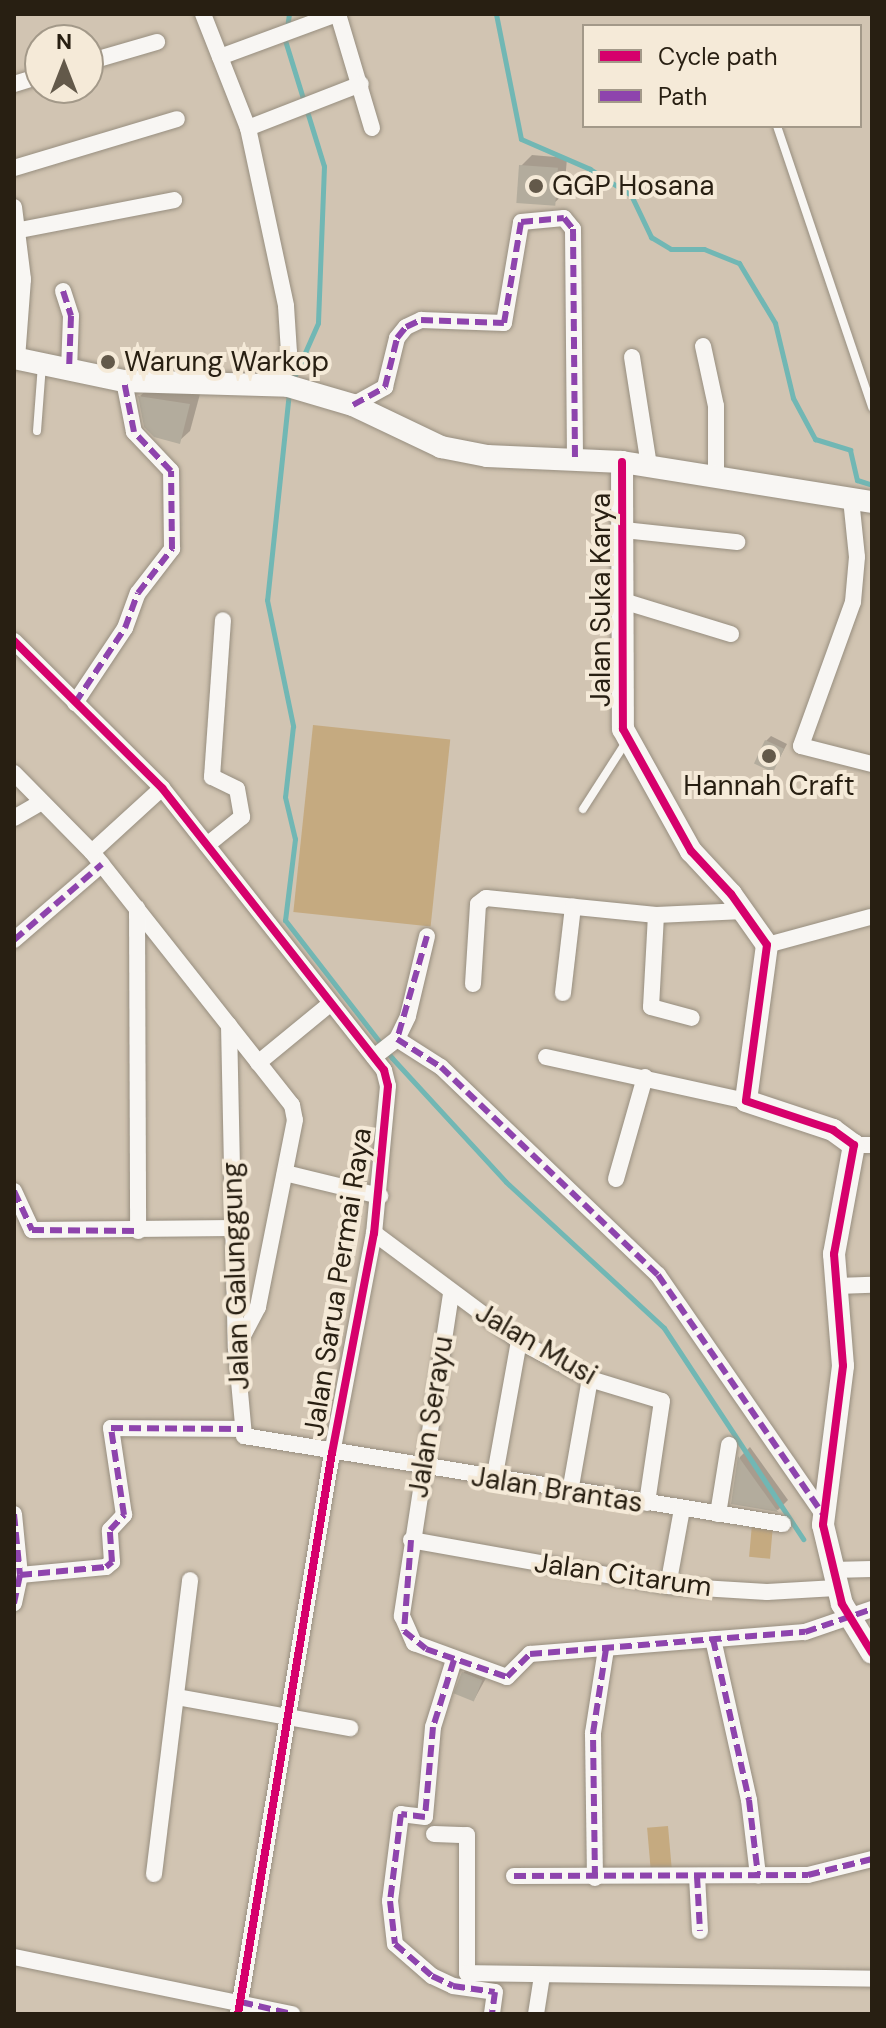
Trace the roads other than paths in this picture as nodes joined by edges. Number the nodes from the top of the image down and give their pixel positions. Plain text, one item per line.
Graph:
1 (203, 14) edge
2 (338, 14) edge
3 (157, 42) dead end
4 (104, 57) edge
5 (220, 57) junction
6 (361, 84) junction
7 (177, 119) dead end
8 (248, 128) junction
9 (372, 128) dead end
10 (778, 128) edge
11 (14, 168) edge
12 (174, 200) dead end
13 (14, 207) edge
14 (20, 230) junction
15 (63, 291) dead end
16 (703, 346) dead end
17 (632, 357) dead end
18 (15, 359) edge
19 (42, 364) junction
20 (69, 370) junction
21 (124, 381) junction
22 (287, 386) junction
23 (353, 405) junction
24 (872, 407) edge
25 (37, 431) dead end
26 (575, 458) junction
27 (622, 462) junction
28 (649, 466) junction
29 (716, 476) junction
30 (861, 500) edge
31 (624, 530) junction
32 (737, 542) dead end
33 (623, 601) junction
34 (223, 620) dead end
35 (731, 634) dead end
36 (14, 641) edge
37 (75, 703) junction
38 (628, 739) junction
39 (872, 764) edge
40 (14, 773) edge
41 (162, 788) junction
42 (42, 802) junction
43 (583, 809) dead end
44 (14, 818) edge
45 (207, 845) junction
46 (97, 858) junction
47 (872, 898) edge
48 (573, 907) junction
49 (137, 908) junction
50 (744, 911) junction
51 (656, 915) junction
52 (871, 917) edge
53 (427, 936) dead end
54 (14, 940) edge
55 (767, 945) junction
56 (473, 984) dead end
57 (563, 993) dead end
58 (331, 1003) junction
59 (692, 1018) dead end
60 (229, 1025) junction
61 (385, 1048) junction
62 (546, 1057) dead end
63 (258, 1063) junction
64 (645, 1077) junction
65 (746, 1101) junction
66 (863, 1145) edge
67 (285, 1173) junction
68 (616, 1179) dead end
69 (14, 1191) edge
70 (380, 1196) junction
71 (233, 1228) junction
72 (138, 1231) junction
73 (374, 1233) junction
74 (872, 1285) edge
75 (837, 1286) junction
76 (451, 1294) junction
77 (519, 1341) junction
78 (236, 1348) junction
79 (590, 1379) junction
80 (243, 1429) junction
81 (729, 1445) dead end
82 (332, 1453) junction
83 (423, 1469) junction
84 (494, 1480) junction
85 (570, 1492) junction
86 (647, 1503) junction
87 (682, 1509) junction
88 (14, 1514) edge
89 (718, 1514) junction
90 (823, 1514) junction
91 (783, 1524) dead end
92 (411, 1540) junction
93 (872, 1569) edge
94 (20, 1575) junction
95 (834, 1579) junction
96 (190, 1580) dead end
97 (668, 1586) junction
98 (15, 1602) edge
99 (872, 1609) edge
100 (848, 1618) junction
101 (713, 1639) junction
102 (606, 1649) junction
103 (872, 1653) edge
104 (454, 1660) junction
105 (177, 1697) junction
106 (287, 1718) junction
107 (350, 1728) dead end
108 (434, 1834) dead end
109 (872, 1859) edge
110 (154, 1874) dead end
111 (758, 1875) junction
112 (514, 1876) dead end
113 (697, 1876) junction
114 (595, 1878) junction
115 (700, 1931) dead end
116 (14, 1957) edge
117 (542, 1976) junction
118 (872, 1979) edge
119 (240, 2008) edge
120 (292, 2014) edge
121 (492, 2014) edge
122 (536, 2014) edge

1 - 5 street
2 - 5 street
2 - 6 street
3 - 4 street
5 - 8 street
6 - 8 street
6 - 9 street
7 - 11 street
8 - 22 street
10 - 24 lane
12 - 14 street
13 - 14 street
14 - 18 street
15 - 20 street
16 - 29 street
17 - 28 street
18 - 19 street
19 - 20 street
19 - 25 lane
20 - 21 street
21 - 22 street
21 - 37 street
22 - 23 street
23 - 26 street
23 - 26 street
26 - 27 street
27 - 28 street
27 - 31 street, Jalan Suka Karya
28 - 29 street
29 - 30 street
30 - 39 street
31 - 32 street
31 - 33 street, Jalan Suka Karya
33 - 35 street
33 - 38 street, Jalan Suka Karya
34 - 45 street
36 - 37 street, Jalan Sarua Permai Raya
37 - 41 street, Jalan Sarua Permai Raya
38 - 43 lane
38 - 50 street, Jalan Suka Karya
40 - 42 street
41 - 45 street, Jalan Sarua Permai Raya
41 - 46 street
42 - 44 street
42 - 46 street
45 - 58 street, Jalan Sarua Permai Raya
46 - 49 street
46 - 54 street
47 - 52 street
48 - 51 street
48 - 56 street
48 - 57 street
49 - 60 street
49 - 72 street
50 - 51 street
50 - 55 street, Jalan Suka Karya
51 - 59 street
52 - 55 street
53 - 61 street
55 - 65 street
58 - 61 street, Jalan Sarua Permai Raya
58 - 63 street
60 - 63 street
60 - 71 street, Jalan Galunggung
61 - 70 street, Jalan Sarua Permai Raya
61 - 90 street
62 - 64 street
63 - 67 street
64 - 65 street
64 - 68 street
65 - 66 street
66 - 75 street
67 - 70 street
67 - 78 street
69 - 72 street
70 - 73 street, Jalan Sarua Permai Raya
71 - 72 street
71 - 78 street, Jalan Galunggung
73 - 76 street, Jalan Musi
73 - 82 street, Jalan Sarua Permai Raya
74 - 75 street
75 - 90 street
76 - 77 street, Jalan Musi
76 - 83 street, Jalan Serayu
77 - 79 street, Jalan Musi
77 - 84 street
78 - 80 street, Jalan Galunggung
79 - 85 street
79 - 86 street, Jalan Musi
80 - 82 street, Jalan Galunggung
80 - 94 street
81 - 89 street
82 - 83 street, Jalan Brantas
82 - 106 street, Jalan Sarua Permai Raya
83 - 84 street, Jalan Brantas
83 - 92 street, Jalan Serayu
84 - 85 street, Jalan Brantas
85 - 86 street, Jalan Brantas
86 - 87 street, Jalan Brantas
87 - 89 street, Jalan Brantas
87 - 97 street
88 - 94 street
89 - 91 street, Jalan Brantas
90 - 95 street
92 - 97 street, Jalan Citarum
92 - 104 street, Jalan Serayu
93 - 95 street, Jalan Citarum
94 - 98 street
95 - 97 street, Jalan Citarum
95 - 100 street
96 - 105 street
99 - 100 street
100 - 101 street
100 - 103 street
101 - 102 street
101 - 111 street
102 - 104 street
102 - 114 street
104 - 121 street
105 - 106 street
105 - 110 street
106 - 107 street
106 - 119 street, Jalan Sarua Permai Raya
108 - 117 street
109 - 111 street
111 - 113 street
112 - 114 street
113 - 114 street
113 - 115 street
116 - 119 street
117 - 118 street
117 - 122 street
119 - 120 street

